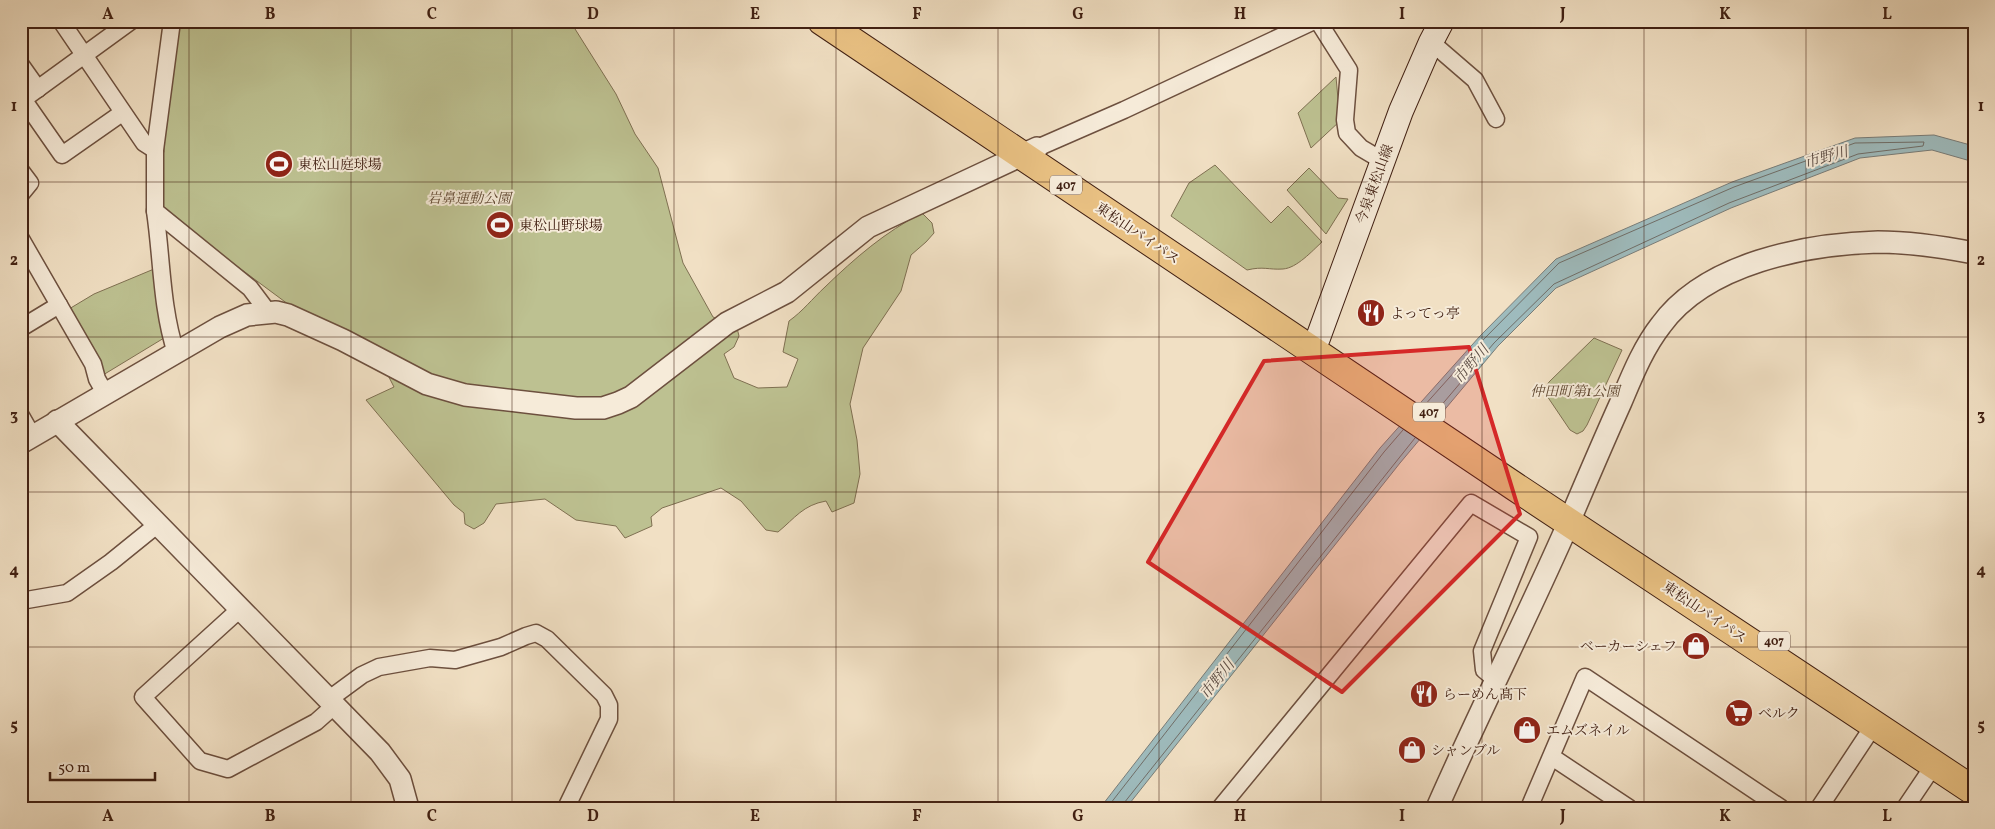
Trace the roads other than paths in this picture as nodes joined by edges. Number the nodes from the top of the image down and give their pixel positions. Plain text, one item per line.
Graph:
1 (61, 21) edge
2 (172, 21) edge
3 (822, 21) edge
4 (848, 21) edge
5 (1316, 21) edge
6 (1442, 21) edge
7 (129, 22) edge
8 (1431, 42) junction
9 (84, 56) junction
10 (21, 65) edge
11 (38, 89) junction
12 (22, 100) edge
13 (122, 113) junction
14 (1496, 119) dead end
15 (155, 150) junction
16 (1029, 151) junction
17 (1383, 161) junction
18 (21, 171) edge
19 (21, 194) edge
20 (154, 211) junction
21 (21, 239) edge
22 (1974, 253) edge
23 (59, 305) junction
24 (268, 312) junction
25 (21, 328) edge
26 (1314, 343) junction
27 (176, 353) junction
28 (105, 393) junction
29 (21, 416) edge
30 (57, 421) junction
31 (27, 440) edge
32 (1572, 515) junction
33 (158, 524) junction
34 (21, 602) edge
35 (240, 609) junction
36 (1495, 680) junction
37 (331, 703) junction
38 (1874, 725) junction
39 (1552, 757) junction
40 (1934, 765) junction
41 (1974, 775) edge
42 (1974, 791) edge
43 (1443, 806) edge
44 (408, 808) edge
45 (566, 808) edge
46 (1220, 808) edge
47 (1529, 808) edge
48 (1629, 808) edge
49 (1781, 808) edge
50 (1819, 808) edge
51 (1905, 808) edge

1 - 9 street
2 - 15 street
3 - 16 highway, 東松山バイパス / 407
4 - 16 highway, 東松山バイパス / 407
5 - 16 street
5 - 17 street
6 - 8 main road, 今泉東松山線
7 - 9 street
8 - 14 street
8 - 17 main road, 今泉東松山線
9 - 11 street
9 - 13 street
10 - 11 street
11 - 12 street
12 - 13 street
13 - 15 street
15 - 20 street
16 - 24 street
16 - 26 highway, 東松山バイパス / 407
17 - 26 main road, 今泉東松山線
18 - 19 street
20 - 24 street
20 - 27 street
21 - 23 street
22 - 32 street
23 - 25 street
23 - 28 street
24 - 27 street
26 - 32 highway, 東松山バイパス / 407
27 - 28 street
28 - 30 street
29 - 31 street
30 - 31 street
30 - 33 street
32 - 36 street
32 - 38 highway, 東松山バイパス / 407
32 - 41 highway, 東松山バイパス / 407
33 - 34 street
33 - 35 street
35 - 37 street
35 - 37 street
36 - 43 street
36 - 46 street
37 - 44 street
37 - 45 street
38 - 40 highway, 東松山バイパス / 407
38 - 50 street
39 - 47 street
39 - 48 street
39 - 49 street
40 - 42 highway, 東松山バイパス / 407
40 - 51 street

